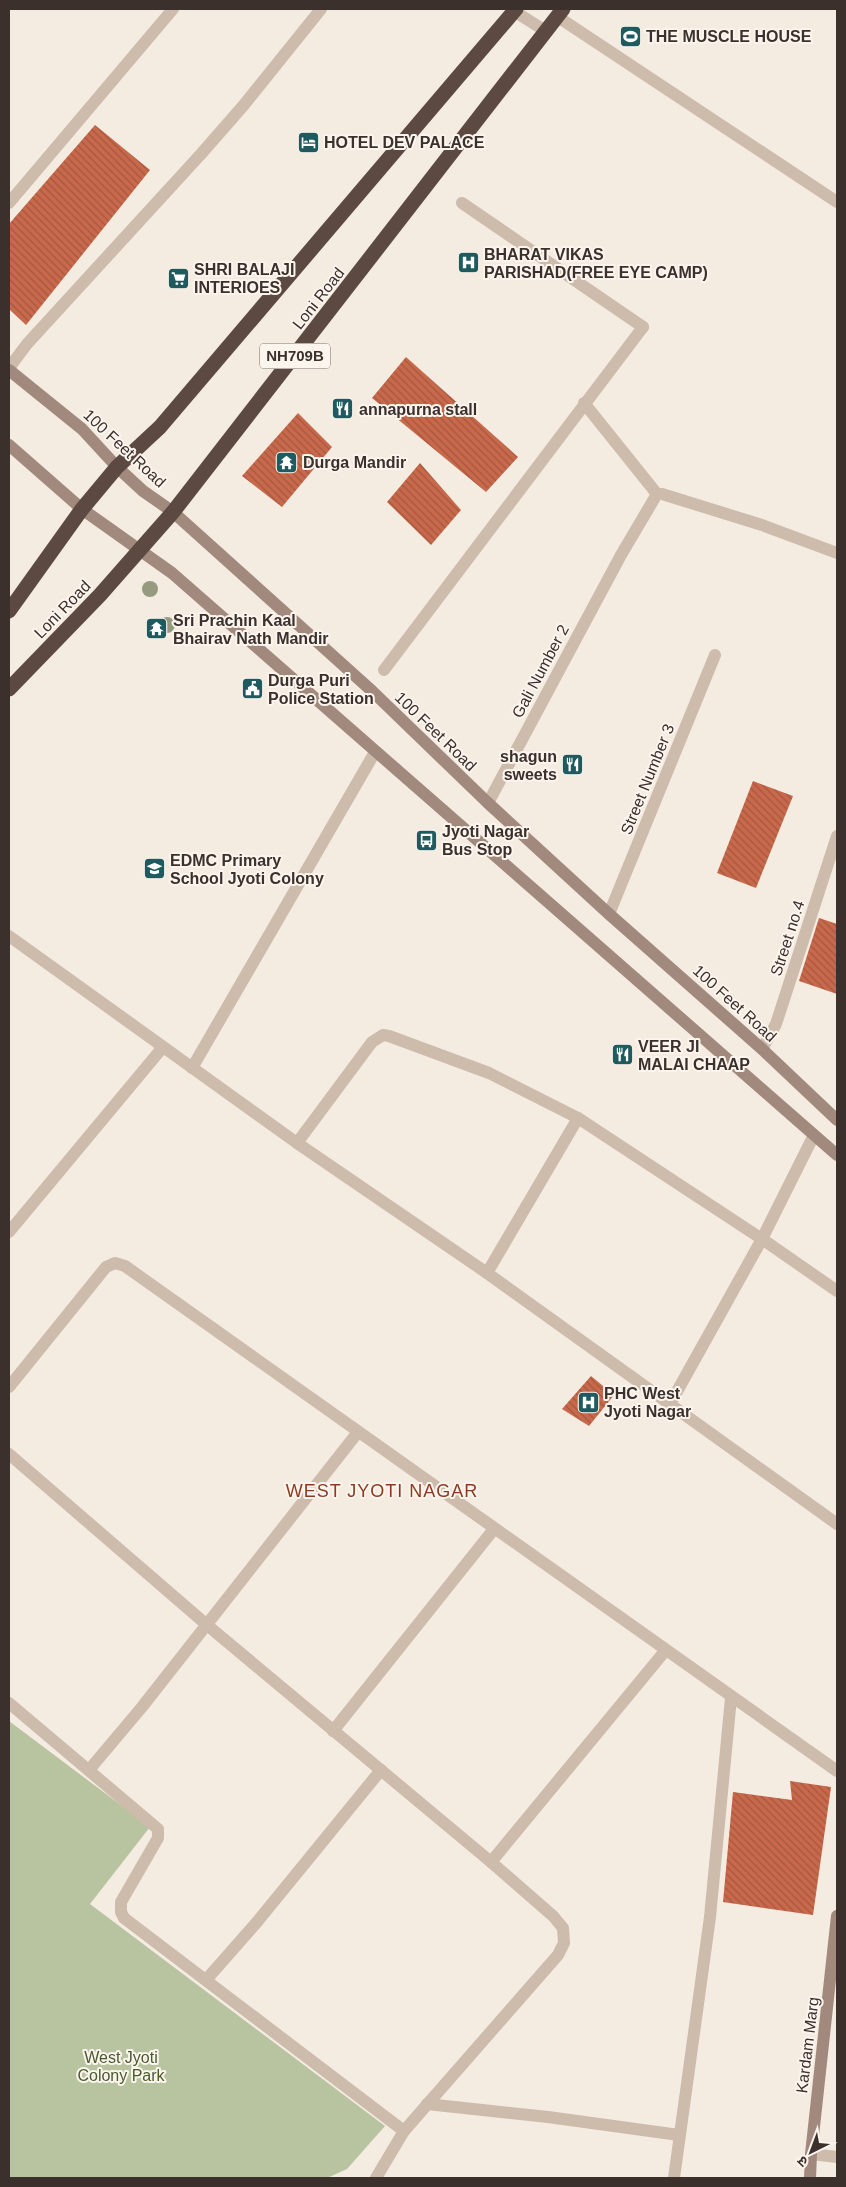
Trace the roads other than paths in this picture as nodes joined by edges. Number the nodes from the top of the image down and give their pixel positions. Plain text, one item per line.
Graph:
1 (173, 9) edge
2 (321, 9) edge
3 (514, 10) edge
4 (561, 13) edge
5 (547, 32) junction
6 (837, 202) edge
7 (9, 203) edge
8 (462, 203) dead end
9 (9, 369) edge
10 (584, 403) junction
11 (9, 445) edge
12 (117, 467) junction
13 (657, 494) junction
14 (82, 509) junction
15 (174, 512) junction
16 (139, 549) junction
17 (837, 553) edge
18 (9, 610) edge
19 (715, 655) dead end
20 (384, 670) dead end
21 (9, 689) edge
22 (376, 752) junction
23 (488, 803) junction
24 (837, 836) edge
25 (609, 914) junction
26 (9, 936) edge
27 (164, 1047) junction
28 (762, 1049) junction
29 (192, 1068) junction
30 (578, 1118) junction
31 (837, 1120) edge
32 (814, 1135) junction
33 (297, 1143) junction
34 (837, 1155) edge
35 (9, 1232) edge
36 (762, 1239) junction
37 (487, 1273) junction
38 (837, 1291) edge
39 (9, 1387) edge
40 (670, 1404) junction
41 (358, 1432) junction
42 (9, 1454) edge
43 (837, 1524) edge
44 (494, 1530) junction
45 (207, 1625) junction
46 (665, 1651) junction
47 (731, 1698) junction
48 (9, 1703) edge
49 (333, 1731) junction
50 (89, 1770) junction
51 (381, 1770) junction
52 (837, 1771) edge
53 (491, 1862) junction
54 (837, 1916) edge
55 (836, 1944) edge
56 (206, 1980) junction
57 (427, 2104) junction
58 (404, 2131) junction
59 (679, 2135) junction
60 (811, 2154) junction
61 (837, 2157) edge
62 (376, 2178) edge
63 (674, 2178) edge
64 (810, 2178) edge

1 - 7 street
2 - 9 street
3 - 5 street
3 - 12 highway, NH709B
4 - 5 highway, Loni Road / NH709B
4 - 6 street
5 - 15 highway, Loni Road / NH709B
8 - 10 street
9 - 12 main road, 100 Feet Road
10 - 13 street
10 - 20 street
11 - 14 main road
12 - 14 highway, NH709B
12 - 15 main road, 100 Feet Road
13 - 17 street
13 - 23 street, Gali Number 2
14 - 16 main road
14 - 18 highway, NH709B
15 - 16 highway, Loni Road / NH709B
15 - 23 main road, 100 Feet Road
16 - 21 highway, Loni Road / NH709B
16 - 22 main road
19 - 25 street, Street Number 3
22 - 29 street
22 - 32 main road
23 - 25 main road, 100 Feet Road
24 - 28 street, Street no.4
25 - 28 main road, 100 Feet Road
26 - 27 street
27 - 29 street
27 - 35 street
28 - 31 main road, 100 Feet Road
29 - 33 street
30 - 33 street
30 - 36 street
30 - 37 street
32 - 34 main road
32 - 36 street
33 - 37 street
36 - 38 street
36 - 40 street
37 - 40 street
39 - 41 street
40 - 43 street
41 - 44 street
41 - 45 street
42 - 45 street
44 - 46 street
44 - 49 street
45 - 49 street
45 - 50 street
46 - 47 street
46 - 53 street
47 - 52 street
47 - 59 street
48 - 50 street
49 - 51 street
50 - 56 street
51 - 53 street
51 - 56 street
53 - 57 street
54 - 55 main road, Kardam Marg
55 - 60 main road, Kardam Marg
56 - 58 street
57 - 58 street
57 - 59 street
58 - 62 street
59 - 63 street
60 - 61 street
60 - 64 main road, Kardam Marg

